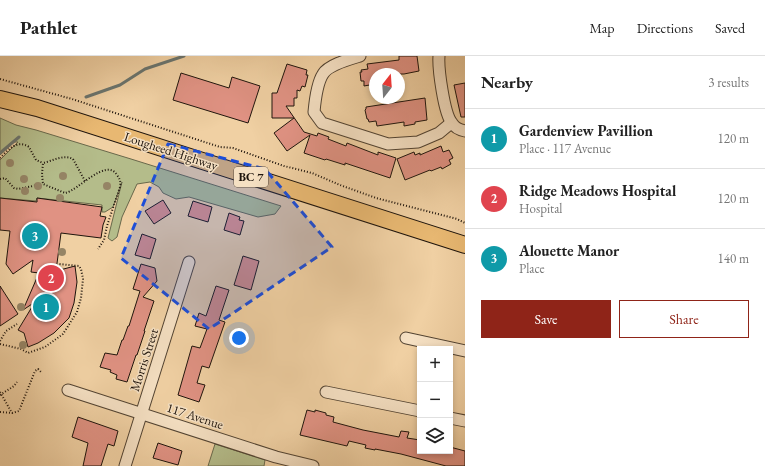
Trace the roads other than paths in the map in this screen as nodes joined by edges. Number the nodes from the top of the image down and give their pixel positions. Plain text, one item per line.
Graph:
1 (360, 56) edge
2 (439, 56) edge
3 (0, 94) edge
4 (0, 98) edge
5 (36, 108) junction
6 (451, 123) junction
7 (465, 131) edge
8 (465, 246) edge
9 (189, 262) dead end
10 (406, 338) dead end
11 (465, 351) edge
12 (68, 390) dead end
13 (326, 392) dead end
14 (417, 410) edge
15 (141, 413) junction
16 (453, 419) edge
17 (465, 421) edge
18 (275, 462) edge
19 (125, 466) edge
20 (313, 466) edge

1 - 6 street
2 - 6 street
3 - 5 highway, Lougheed Highway / BC 7
4 - 5 highway, Lougheed Highway / BC 7
5 - 8 highway, Lougheed Highway / BC 7
6 - 7 street
9 - 15 street, Morris Street
10 - 11 street
12 - 15 street, 117 Avenue
13 - 14 street
15 - 18 street, 117 Avenue
15 - 19 street, Morris Street
16 - 17 street
18 - 20 street, 117 Avenue

